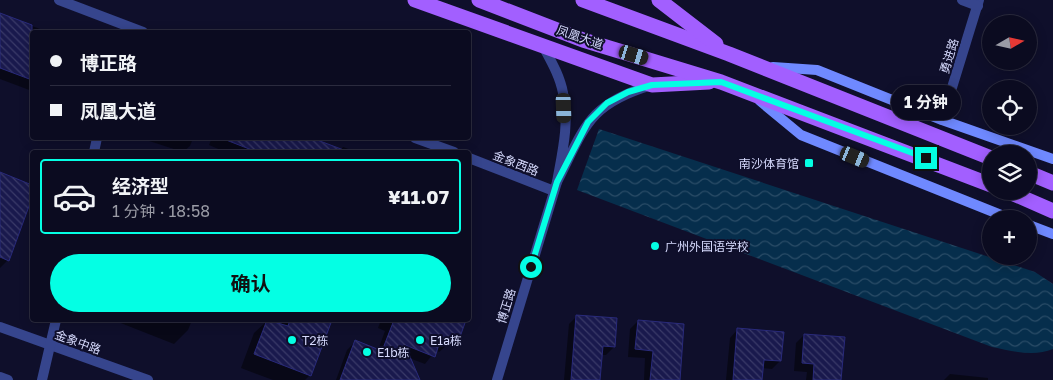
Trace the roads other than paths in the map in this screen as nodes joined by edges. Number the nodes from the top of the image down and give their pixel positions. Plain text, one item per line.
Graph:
1 (59, 0) edge
2 (415, 0) edge
3 (479, 0) edge
4 (583, 0) edge
5 (659, 0) edge
6 (962, 0) edge
7 (978, 3) edge
8 (122, 29) edge
9 (543, 46) junction
10 (729, 54) junction
11 (760, 66) junction
12 (721, 82) junction
13 (652, 85) junction
14 (749, 92) junction
15 (942, 120) junction
16 (421, 140) edge
17 (448, 150) edge
18 (982, 154) edge
19 (471, 159) edge
20 (1053, 159) edge
21 (1037, 176) edge
22 (982, 181) edge
23 (1053, 183) edge
24 (556, 187) junction
25 (1027, 200) edge
26 (988, 210) edge
27 (1053, 212) edge
28 (1037, 228) edge
29 (1053, 234) edge
30 (56, 322) edge
31 (0, 327) edge
32 (50, 345) junction
33 (0, 377) edge
34 (8, 380) edge
35 (42, 380) edge
36 (148, 380) edge
37 (497, 380) edge

1 - 8 street
2 - 9 main road
3 - 12 main road, 凤凰大道
4 - 10 main road
5 - 10 main road
6 - 7 street
7 - 15 street, 勇进路
9 - 13 main road
9 - 24 street
10 - 11 main road
11 - 15 main road
11 - 18 main road
12 - 13 main road
12 - 14 main road, 凤凰大道
13 - 24 street
14 - 22 main road, 凤凰大道
14 - 26 main road
15 - 20 main road
16 - 17 street
19 - 24 street, 金象西路
21 - 23 main road
24 - 37 street, 博正路
25 - 27 main road
28 - 29 main road
30 - 32 street
31 - 32 street, 金象中路
32 - 35 street
32 - 36 street, 金象中路
33 - 34 street

